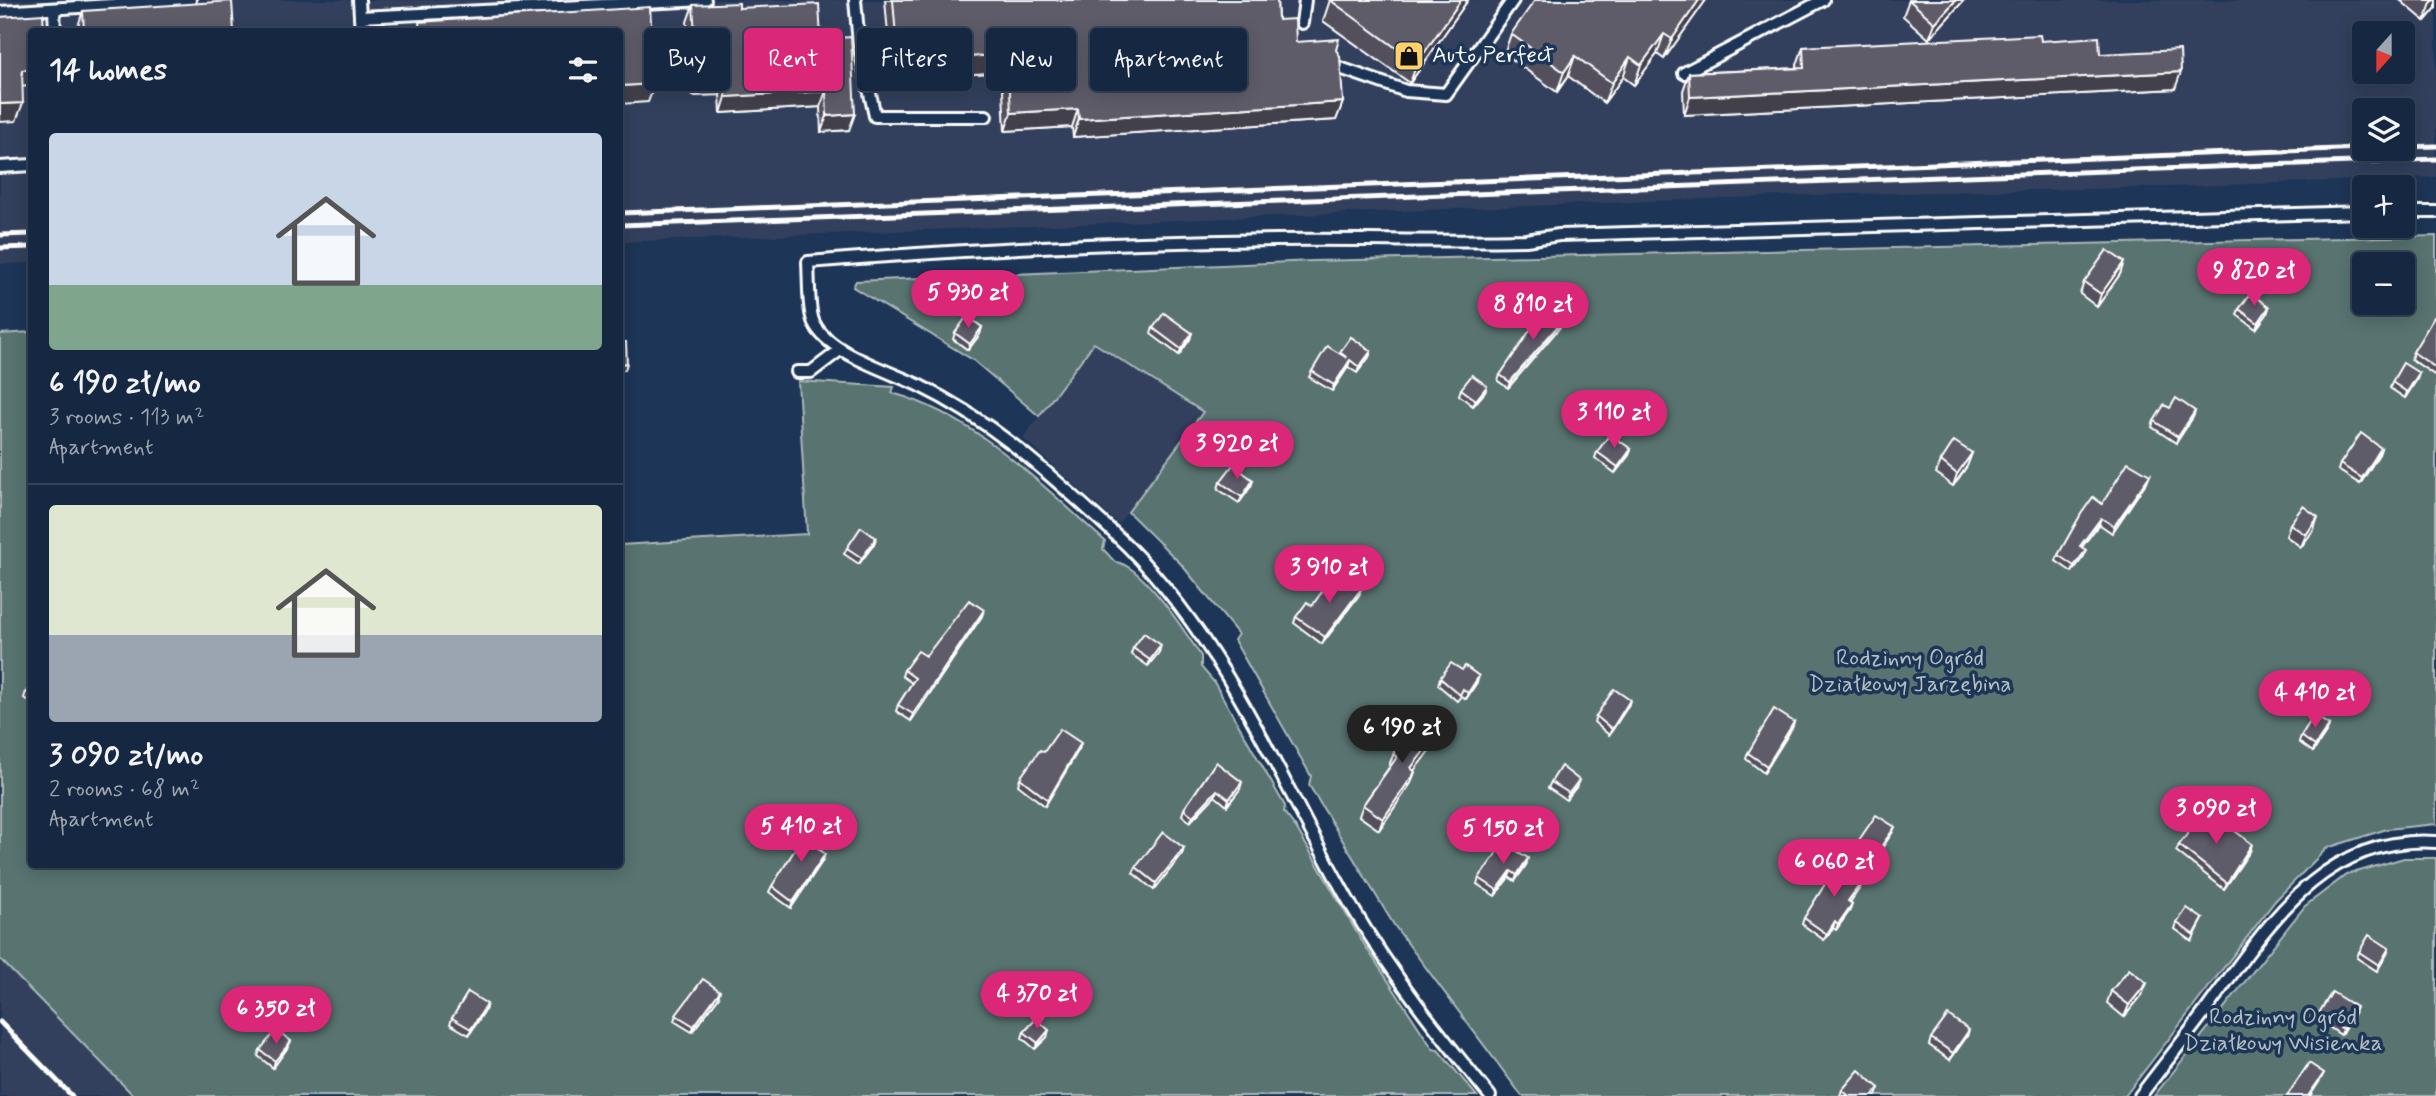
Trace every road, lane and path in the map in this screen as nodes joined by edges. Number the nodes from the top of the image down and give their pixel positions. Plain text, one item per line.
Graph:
1 (190, 0) edge
2 (359, 0) edge
3 (705, 0) edge
4 (855, 0) edge
5 (1305, 0) edge
6 (1513, 0) edge
7 (1823, 0) edge
8 (54, 9) junction
9 (0, 12) edge
10 (360, 18) junction
11 (1302, 23) dead end
12 (55, 28) edge
13 (361, 28) edge
14 (1337, 67) edge
15 (1684, 73) dead end
16 (986, 116) dead end
17 (28, 165) edge
18 (0, 167) edge
19 (2352, 212) edge
20 (2415, 212) edge
21 (2436, 212) edge
22 (840, 350) junction
23 (797, 372) dead end
24 (2436, 842) edge
25 (1490, 1096) edge
26 (2140, 1096) edge

1 - 8 lane
2 - 10 lane
3 - 10 lane
4 - 16 lane
5 - 11 lane
6 - 14 lane
7 - 15 lane
8 - 9 lane
8 - 12 lane
10 - 13 lane
17 - 18 lane
19 - 22 lane
20 - 21 lane
22 - 23 lane
22 - 25 lane
24 - 26 lane

